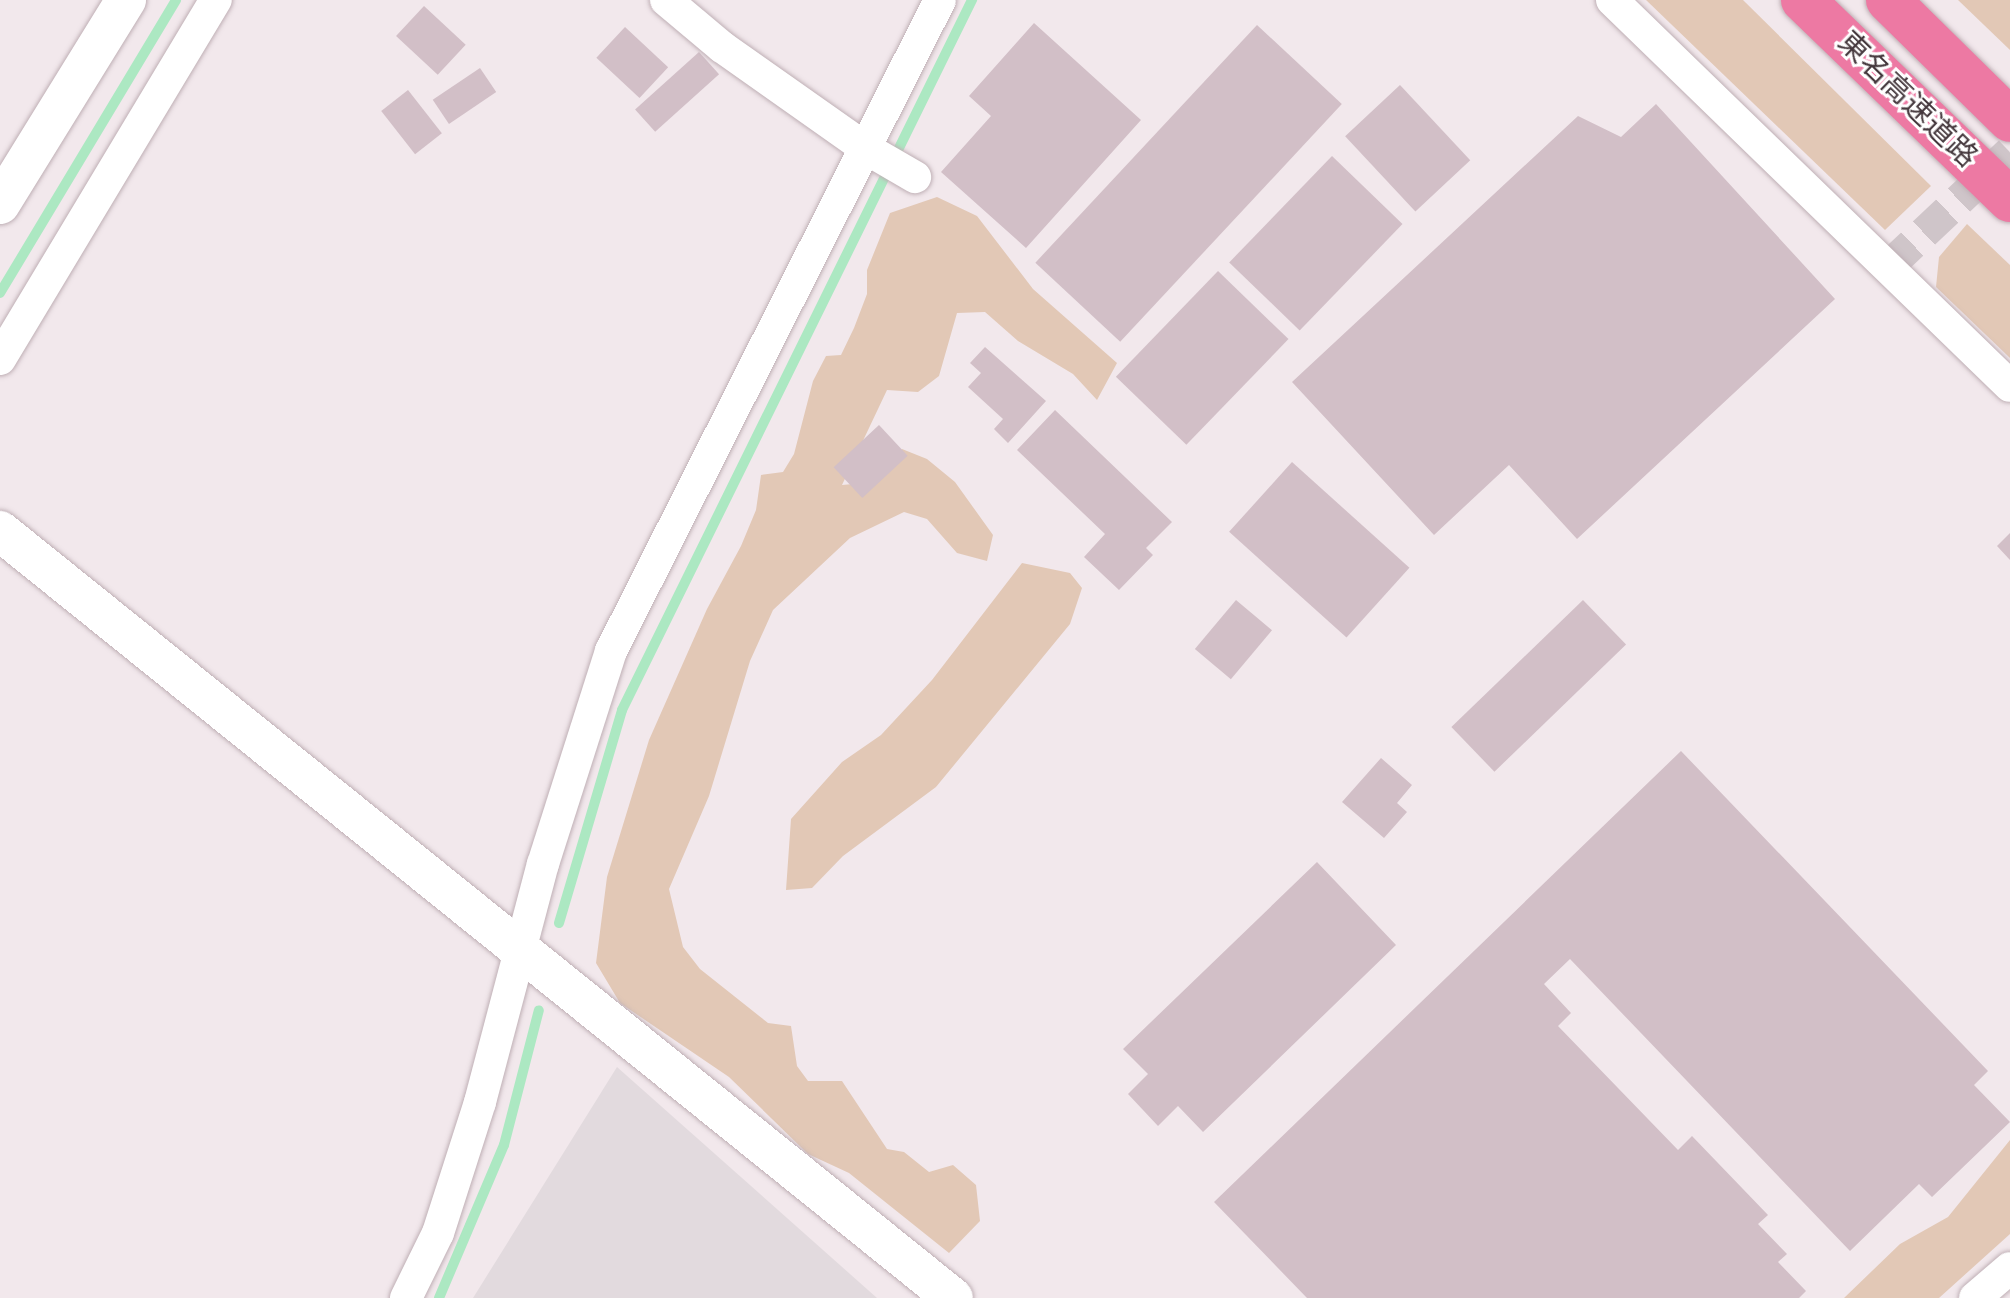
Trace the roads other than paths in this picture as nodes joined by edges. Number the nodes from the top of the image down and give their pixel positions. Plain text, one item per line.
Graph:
1 (126, 0) edge
2 (216, 0) edge
3 (666, 0) edge
4 (940, 0) edge
5 (1612, 0) edge
6 (1803, 0) edge
7 (1888, 0) edge
8 (2010, 120) edge
9 (867, 150) junction
10 (912, 174) dead end
11 (2010, 200) edge
12 (0, 204) edge
13 (0, 359) edge
14 (2010, 386) edge
15 (0, 531) edge
16 (522, 952) junction
17 (2010, 1268) edge
18 (406, 1298) edge
19 (953, 1298) edge
20 (1975, 1298) edge

1 - 12 street
2 - 13 street
3 - 9 street
4 - 9 street
5 - 14 street
6 - 11 highway, 東名高速道路
7 - 8 highway, 東名高速道路
9 - 10 street
9 - 16 street
15 - 16 street
16 - 18 street
16 - 19 street
17 - 20 street

